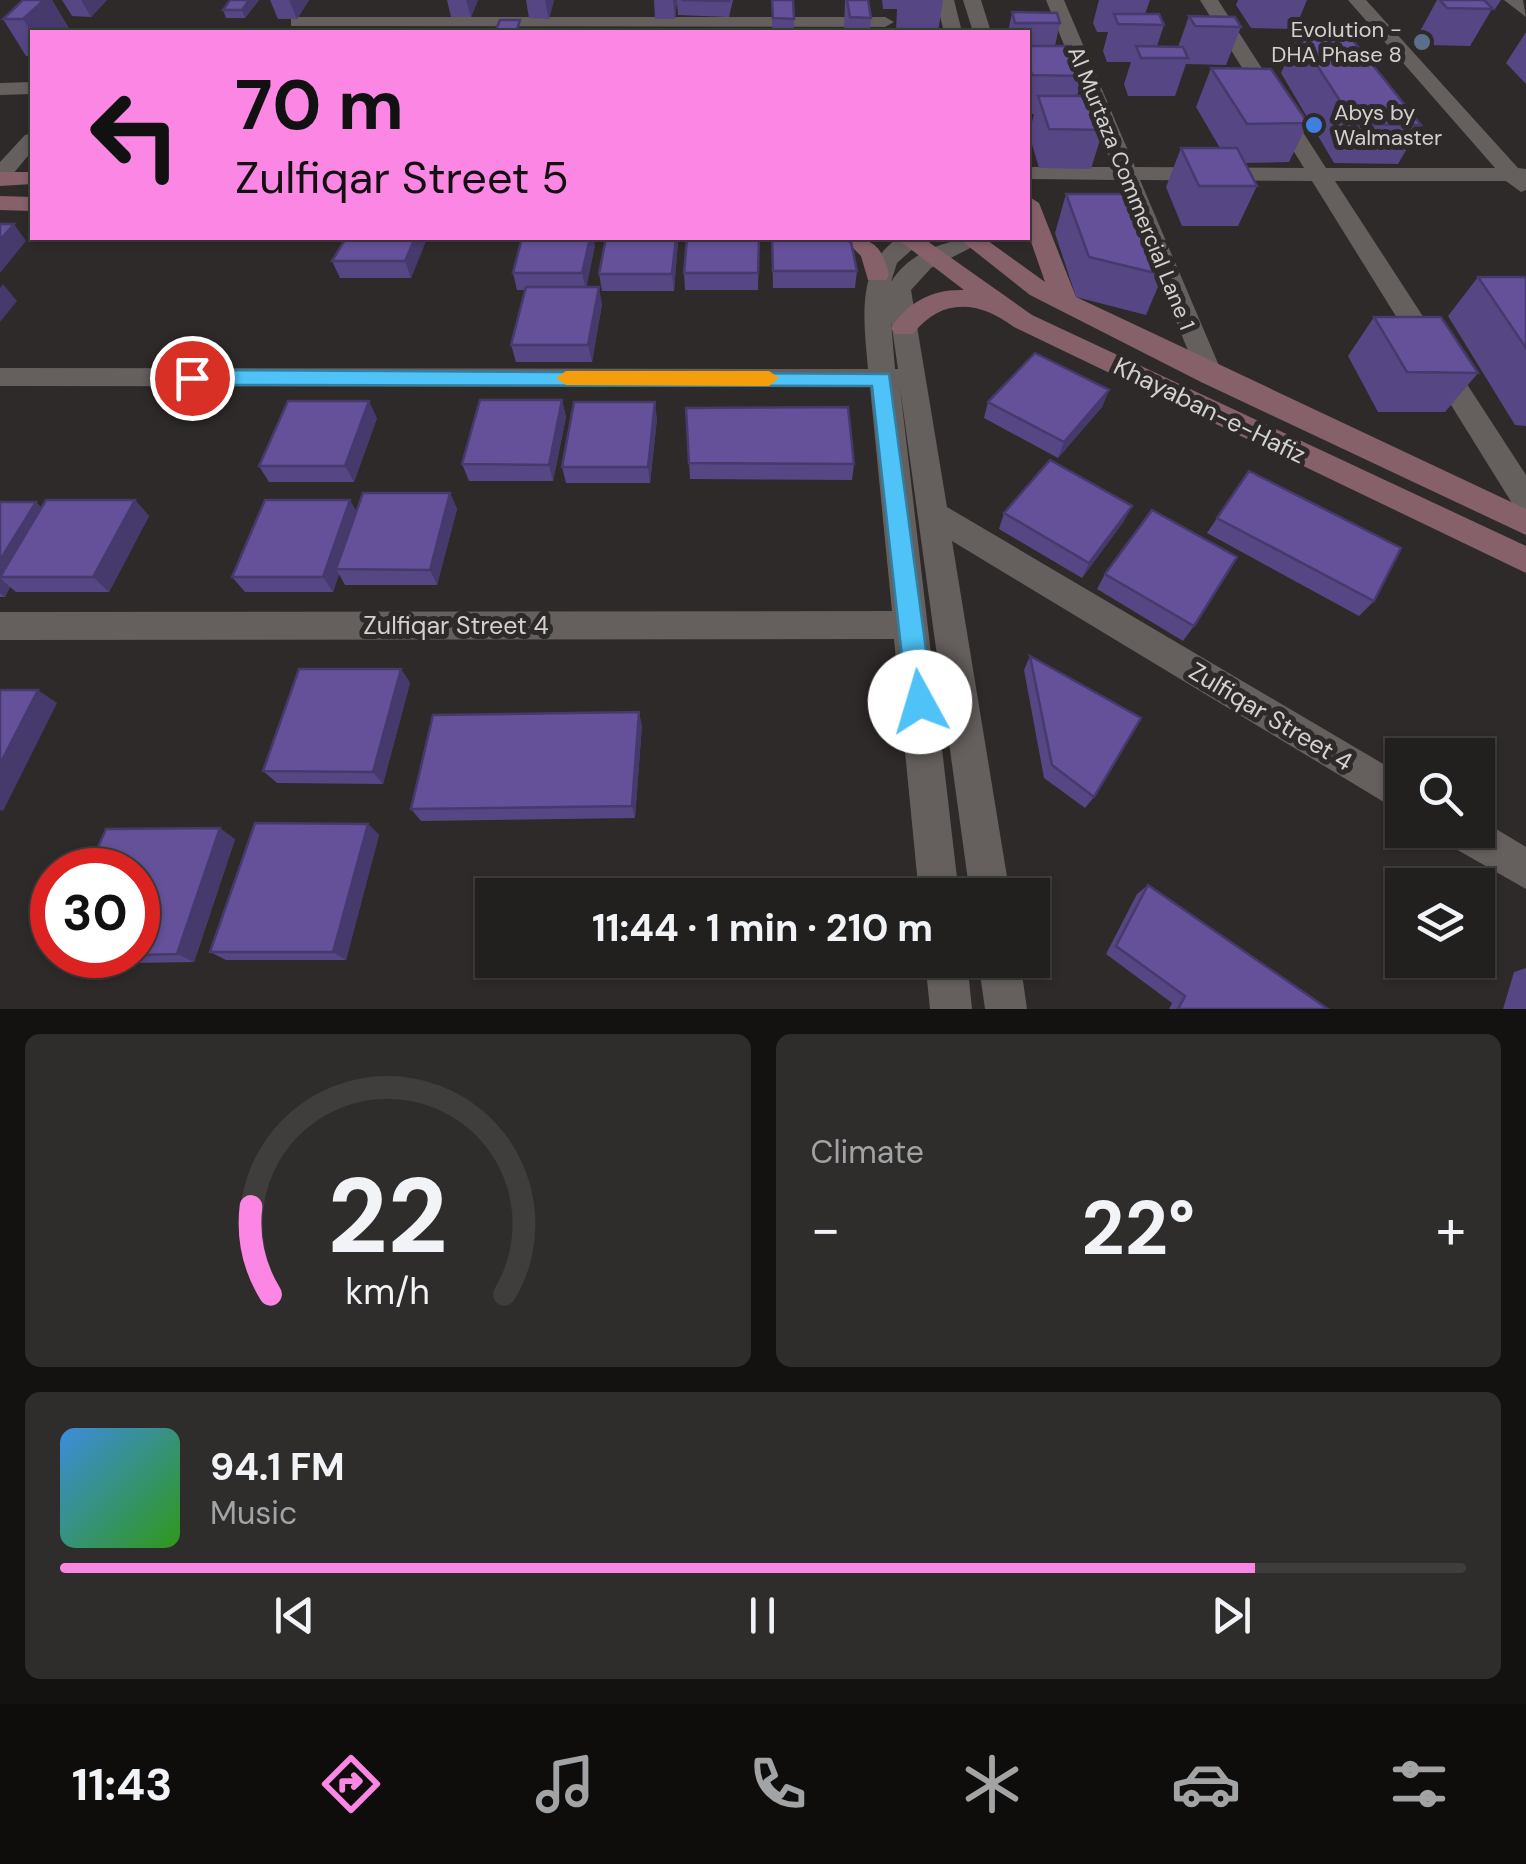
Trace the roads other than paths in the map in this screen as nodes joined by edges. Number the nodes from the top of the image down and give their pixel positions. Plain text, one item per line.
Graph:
1 (579, 0) edge
2 (945, 0) edge
3 (972, 0) edge
4 (1055, 0) edge
5 (1210, 0) edge
6 (1356, 0) edge
7 (1513, 0) edge
8 (1526, 12) edge
9 (297, 22) dead end
10 (885, 22) dead end
11 (570, 28) edge
12 (952, 30) edge
13 (981, 30) edge
14 (30, 88) edge
15 (0, 89) edge
16 (30, 141) edge
17 (1030, 173) edge
18 (1126, 173) junction
19 (1320, 175) junction
20 (0, 177) edge
21 (30, 178) edge
22 (1522, 180) edge
23 (0, 204) edge
24 (30, 204) edge
25 (1030, 208) edge
26 (856, 240) edge
27 (951, 240) edge
28 (977, 240) edge
29 (917, 243) edge
30 (877, 276) junction
31 (1065, 302) junction
32 (1001, 304) junction
33 (892, 329) junction
34 (1210, 376) junction
35 (0, 377) edge
36 (896, 378) junction
37 (1526, 500) edge
38 (933, 514) junction
39 (1526, 522) edge
40 (1526, 560) edge
41 (912, 625) junction
42 (0, 626) edge
43 (1385, 785) edge
44 (1492, 848) edge
45 (1526, 869) edge
46 (937, 878) edge
47 (987, 878) edge
48 (947, 978) edge
49 (1002, 978) edge
50 (950, 1009) edge
51 (1006, 1009) edge

1 - 11 street
2 - 12 street
3 - 13 street
4 - 18 street, Al Murtaza Commercial Lane 1
5 - 19 street
6 - 22 street
7 - 8 street
9 - 11 street
10 - 11 street
14 - 15 street
16 - 20 street
17 - 18 street
18 - 19 street
18 - 34 street, Al Murtaza Commercial Lane 1
19 - 22 street
19 - 37 street
20 - 21 street
23 - 24 street
25 - 31 street
26 - 30 street
27 - 29 street
28 - 31 street, Khayaban-e-Hafiz
29 - 30 street
29 - 32 street, Khayaban-e-Hafiz
29 - 33 street
30 - 33 street
31 - 34 street, Khayaban-e-Hafiz
32 - 33 street
32 - 40 street, Khayaban-e-Hafiz
33 - 36 street
34 - 39 street, Khayaban-e-Hafiz
35 - 36 street
36 - 38 street
36 - 41 street
38 - 43 street, Zulfiqar Street 4
38 - 47 street
41 - 42 street, Zulfiqar Street 4
41 - 46 street
44 - 45 street
48 - 50 street
49 - 51 street

